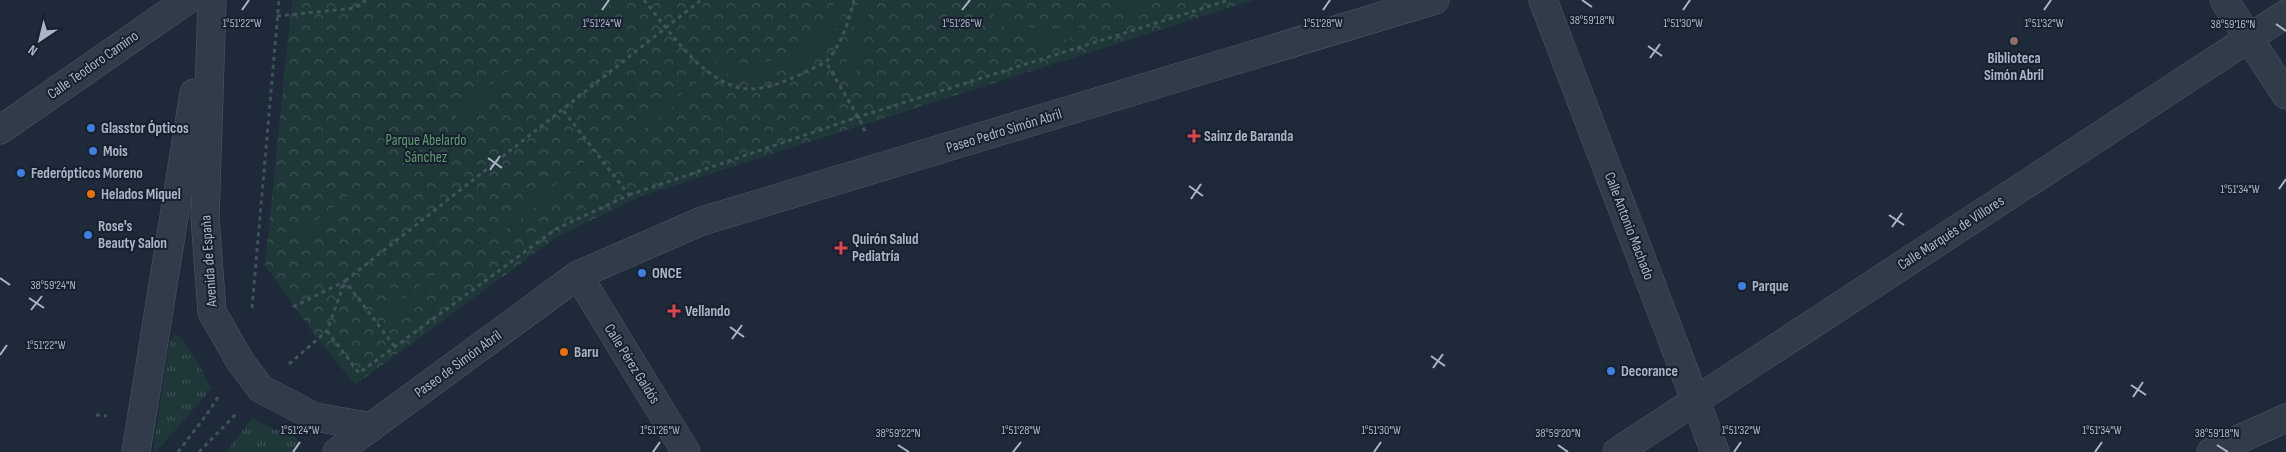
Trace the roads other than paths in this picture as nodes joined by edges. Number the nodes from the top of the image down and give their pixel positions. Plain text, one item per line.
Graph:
1 (187, 0) edge
2 (211, 0) edge
3 (1435, 0) edge
4 (1543, 0) edge
5 (2224, 0) edge
6 (2286, 14) edge
7 (2249, 38) junction
8 (2286, 95) edge
9 (0, 130) edge
10 (578, 275) junction
11 (1696, 401) junction
12 (2286, 418) edge
13 (372, 427) junction
14 (136, 452) edge
15 (337, 452) edge
16 (686, 452) edge
17 (1617, 452) edge
18 (1715, 452) edge
19 (2211, 452) edge

1 - 9 street, Calle Teodoro Camino
2 - 13 street, Avenida de España
2 - 14 street, Avenida de España
3 - 10 street, Paseo Pedro Simón Abril
4 - 11 street, Calle Antonio Machado
5 - 7 street
6 - 7 street, Calle Marqués de Villores
7 - 8 street
7 - 11 street, Calle Marqués de Villores
10 - 13 street, Paseo de Simón Abril
10 - 16 street, Calle Pérez Galdós
11 - 17 street, Calle Marqués de Villores
11 - 18 street, Calle Antonio Machado
12 - 19 street
13 - 15 street, Paseo de Simón Abril

